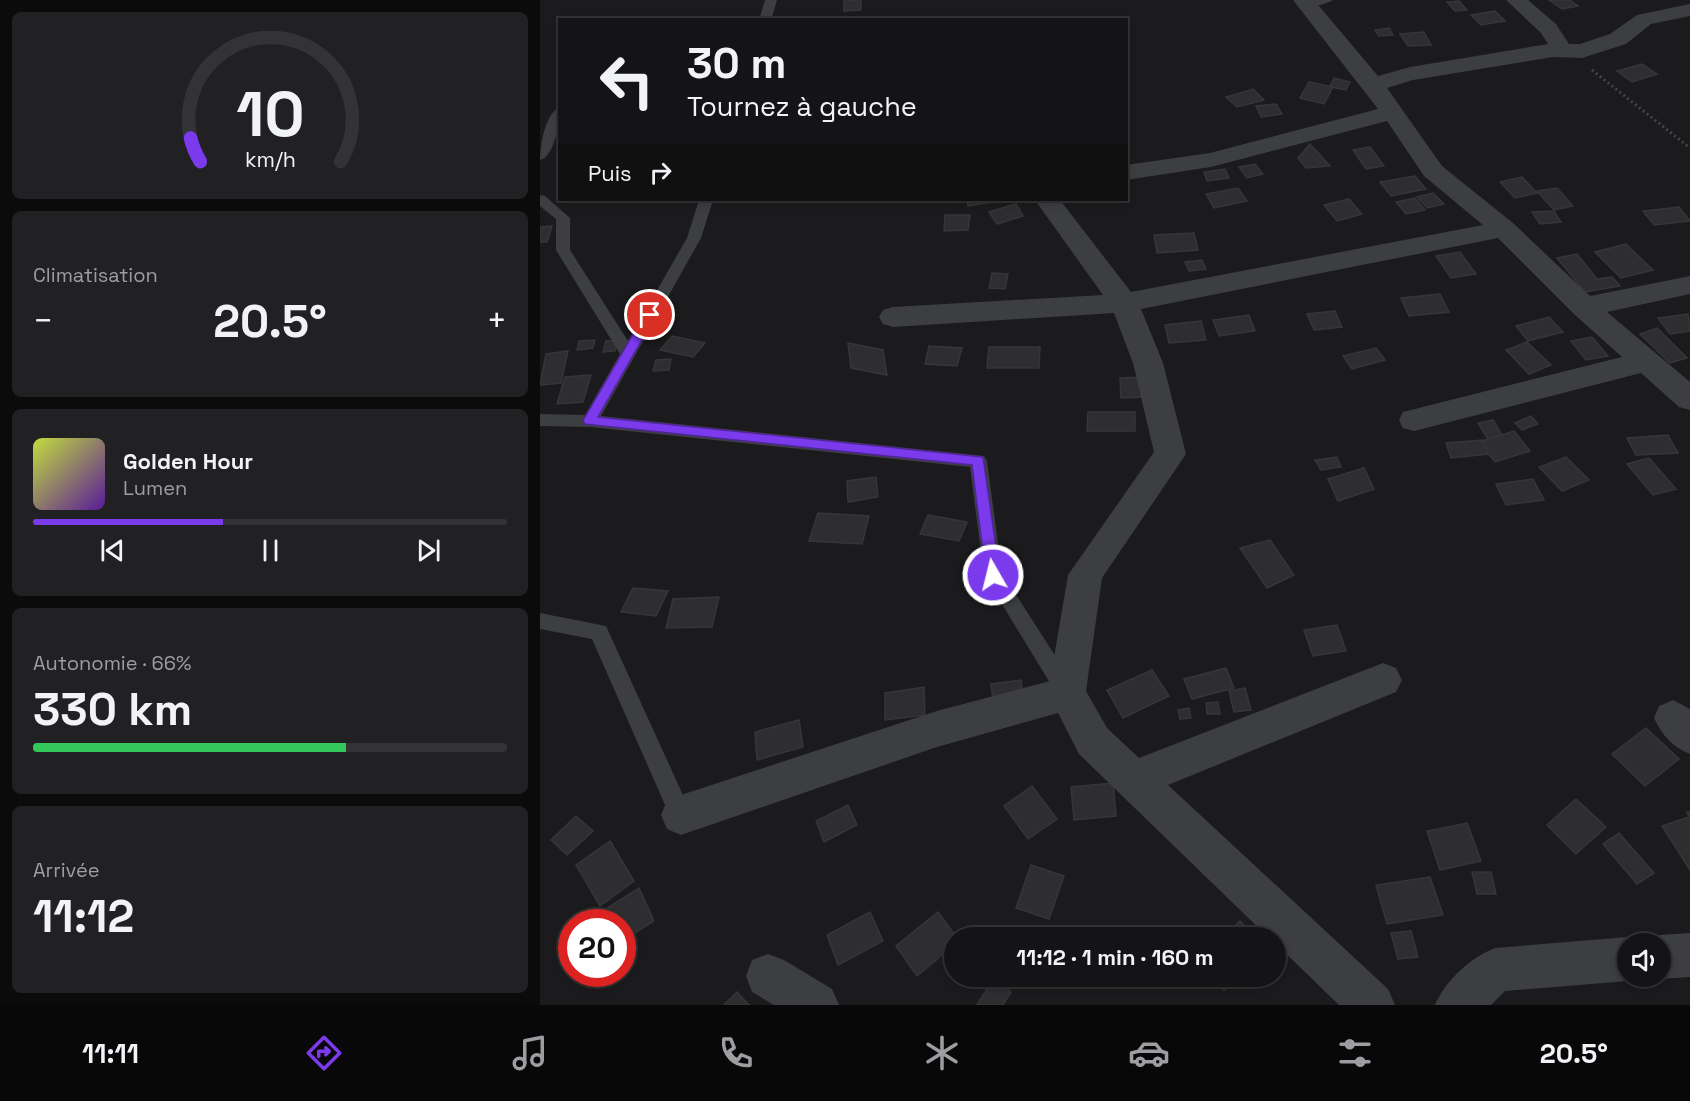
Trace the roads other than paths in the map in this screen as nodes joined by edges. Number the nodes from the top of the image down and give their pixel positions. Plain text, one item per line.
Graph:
1 (771, 0) edge
2 (1327, 0) edge
3 (1516, 0) edge
4 (1304, 2) edge
5 (1690, 10) edge
6 (766, 18) edge
7 (1553, 50) junction
8 (1373, 85) junction
9 (1392, 113) junction
10 (558, 116) edge
11 (540, 156) edge
12 (1128, 173) edge
13 (540, 199) edge
14 (706, 201) edge
15 (1048, 201) edge
16 (1504, 229) junction
17 (1690, 285) edge
18 (1124, 303) junction
19 (1584, 307) junction
20 (893, 317) dead end
21 (628, 354) junction
22 (1646, 361) junction
23 (1690, 399) edge
24 (540, 420) edge
25 (1413, 420) dead end
26 (590, 421) junction
27 (540, 621) edge
28 (1383, 680) dead end
29 (1067, 693) junction
30 (1134, 779) junction
31 (681, 814) joint
32 (1690, 955) edge
33 (1671, 956) edge
34 (1617, 961) edge
35 (768, 976) dead end
36 (816, 1005) edge
37 (1372, 1005) edge
38 (1458, 1005) edge

1 - 6 lane
2 - 4 lane
3 - 7 street
4 - 8 street
5 - 7 street
7 - 8 street
8 - 9 street
9 - 12 street
9 - 16 street
10 - 11 lane
13 - 21 lane
14 - 21 lane
15 - 18 street
16 - 18 street
16 - 19 street
17 - 19 street
18 - 20 street
18 - 29 street
19 - 22 street
21 - 26 lane
22 - 23 street
22 - 25 street
24 - 26 lane
26 - 29 lane
27 - 31 lane
28 - 30 street
29 - 30 street
29 - 31 street
30 - 37 street
32 - 33 street
34 - 38 street
35 - 36 street

